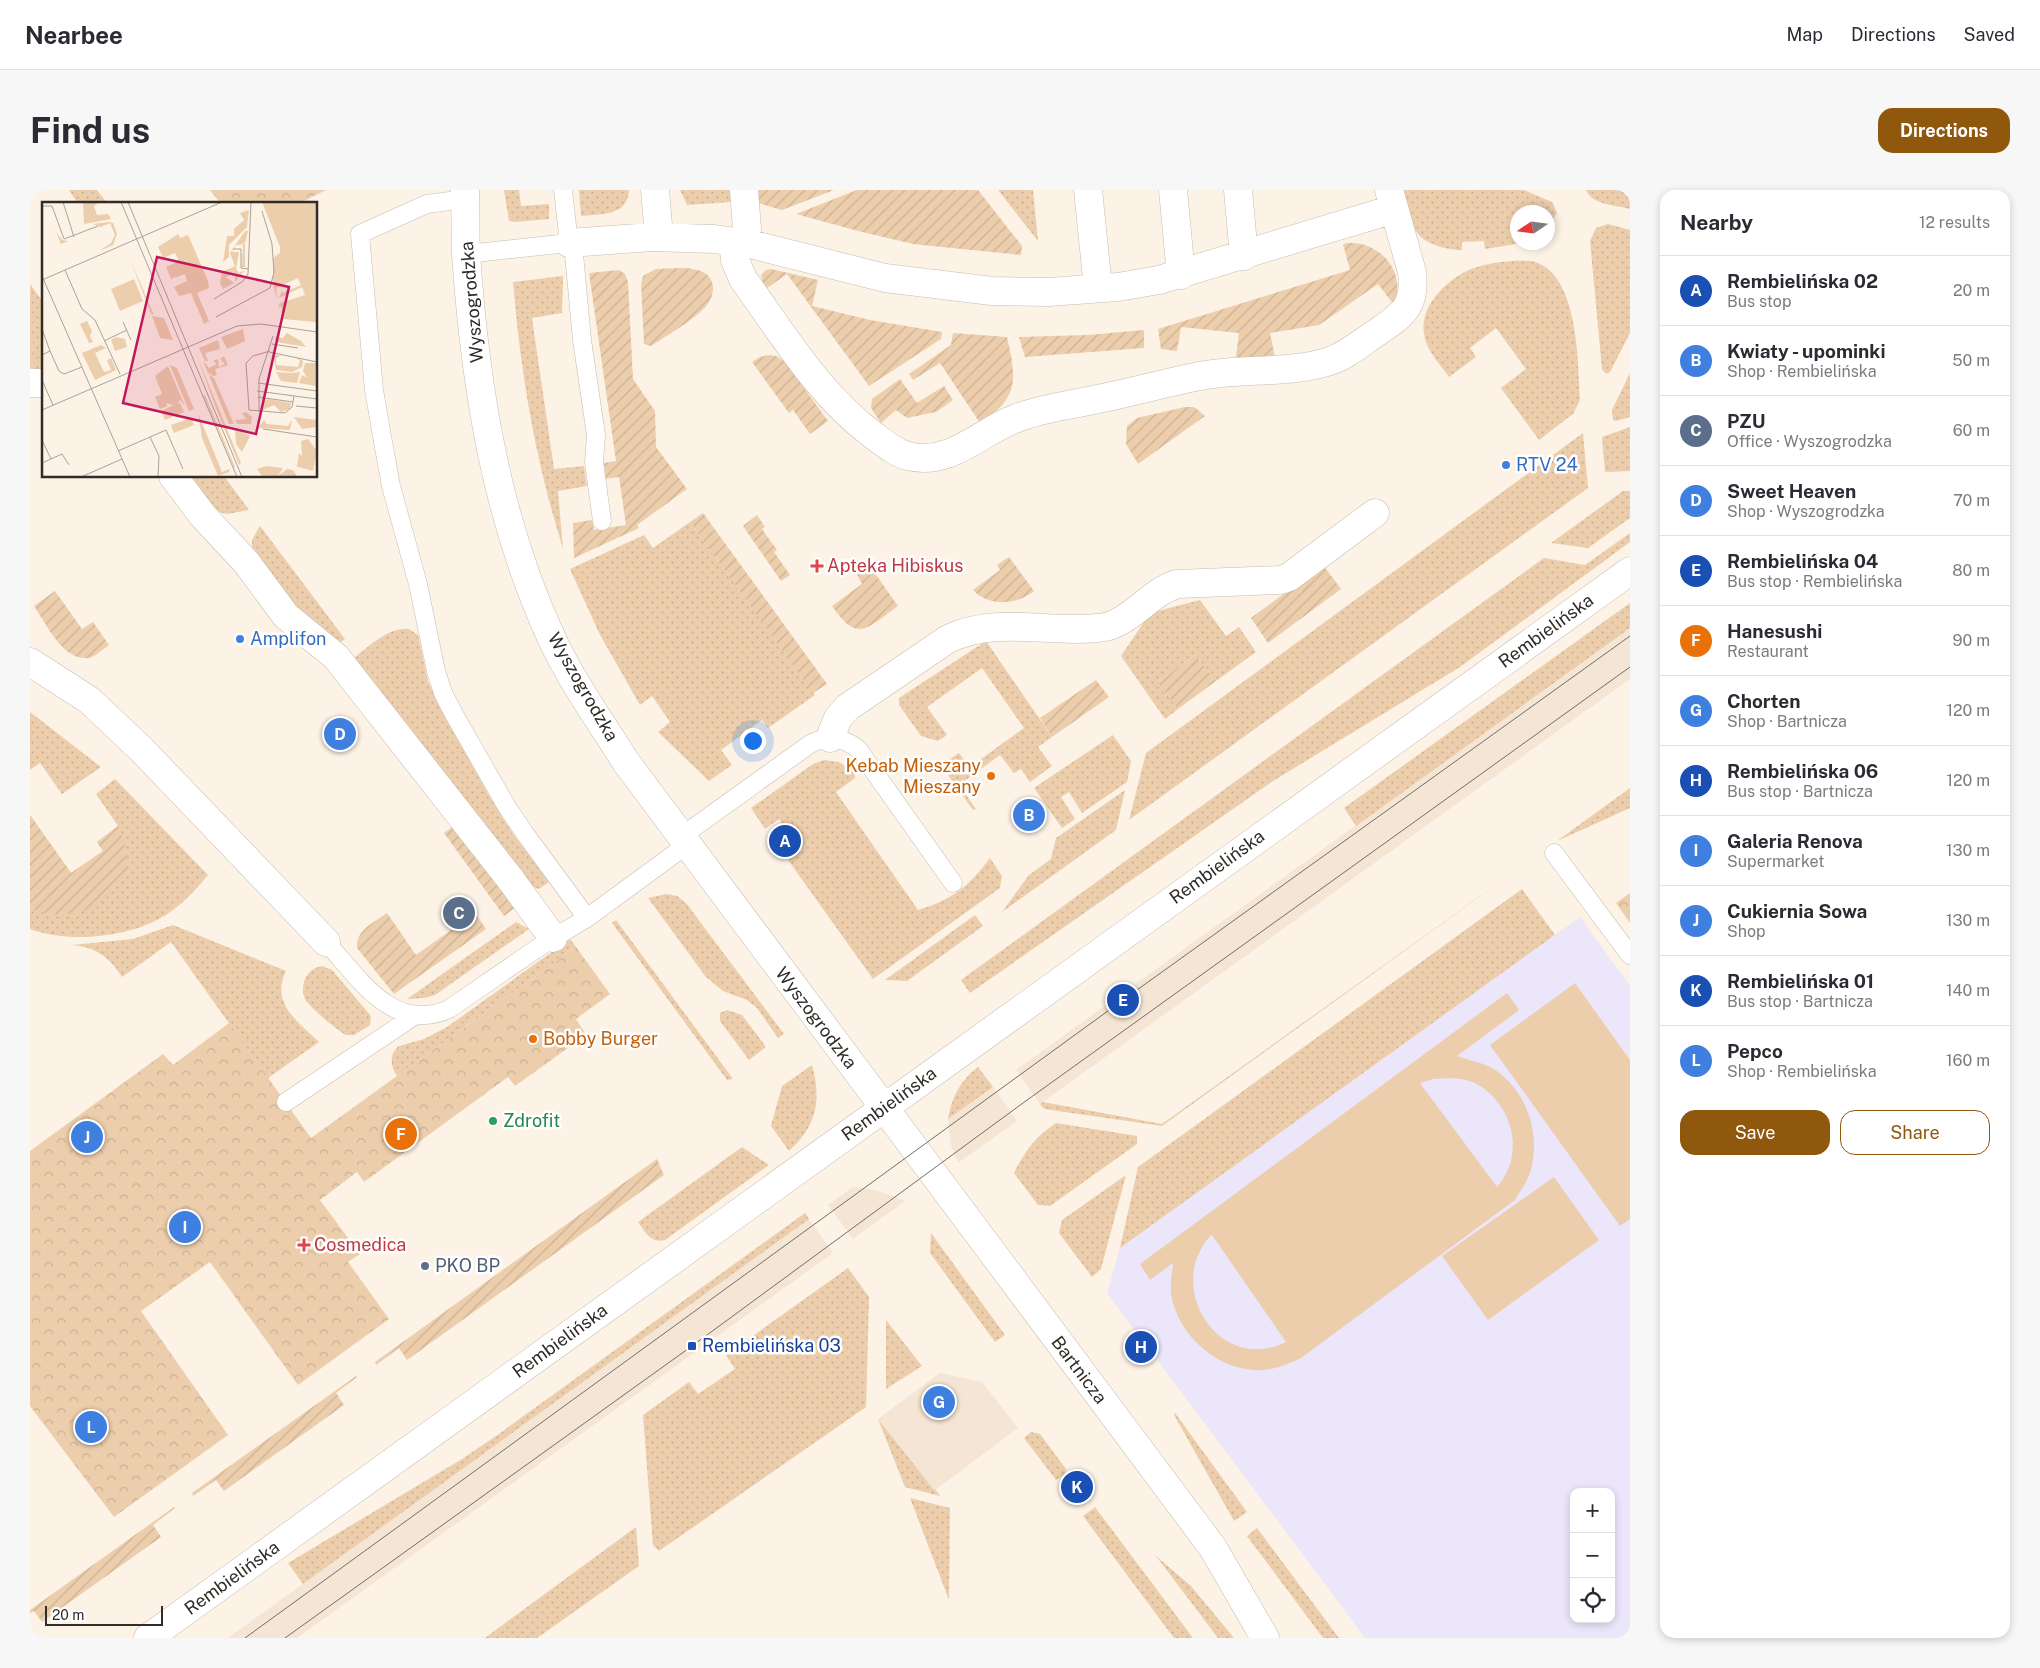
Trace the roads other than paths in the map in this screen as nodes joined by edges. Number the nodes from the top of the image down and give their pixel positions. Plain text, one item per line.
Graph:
1 (563, 190) edge
2 (655, 190) edge
3 (744, 190) edge
4 (1088, 190) edge
5 (1173, 190) edge
6 (1238, 190) edge
7 (465, 194) edge
8 (1392, 200) edge
9 (659, 237) junction
10 (571, 243) junction
11 (739, 243) junction
12 (466, 254) junction
13 (1244, 256) junction
14 (1181, 275) junction
15 (1098, 288) junction
16 (174, 478) edge
17 (1375, 513) dead end
18 (602, 521) dead end
19 (1630, 571) edge
20 (30, 662) edge
21 (830, 738) junction
22 (685, 840) junction
23 (1554, 853) dead end
24 (953, 883) dead end
25 (588, 918) junction
26 (553, 938) junction
27 (326, 942) joint
28 (1630, 955) edge
29 (414, 1016) junction
30 (286, 1102) dead end
31 (884, 1108) junction
32 (148, 1638) edge
33 (1265, 1638) edge

1 - 10 lane
2 - 9 street
3 - 11 street
4 - 15 street
5 - 14 street
6 - 13 street
7 - 12 street, Wyszogrodzka
7 - 25 lane
8 - 11 street
8 - 13 street
9 - 10 street
9 - 11 street
10 - 12 lane
10 - 18 lane
11 - 15 street
12 - 22 street, Wyszogrodzka
13 - 14 street
14 - 15 street
16 - 26 street
17 - 21 street
19 - 31 street, Rembielińska
20 - 27 street
21 - 22 lane
21 - 24 lane
22 - 25 lane
22 - 31 street, Wyszogrodzka
23 - 28 lane
25 - 26 lane
26 - 29 lane
27 - 29 lane
29 - 30 lane
31 - 32 street, Rembielińska
31 - 33 street, Bartnicza

